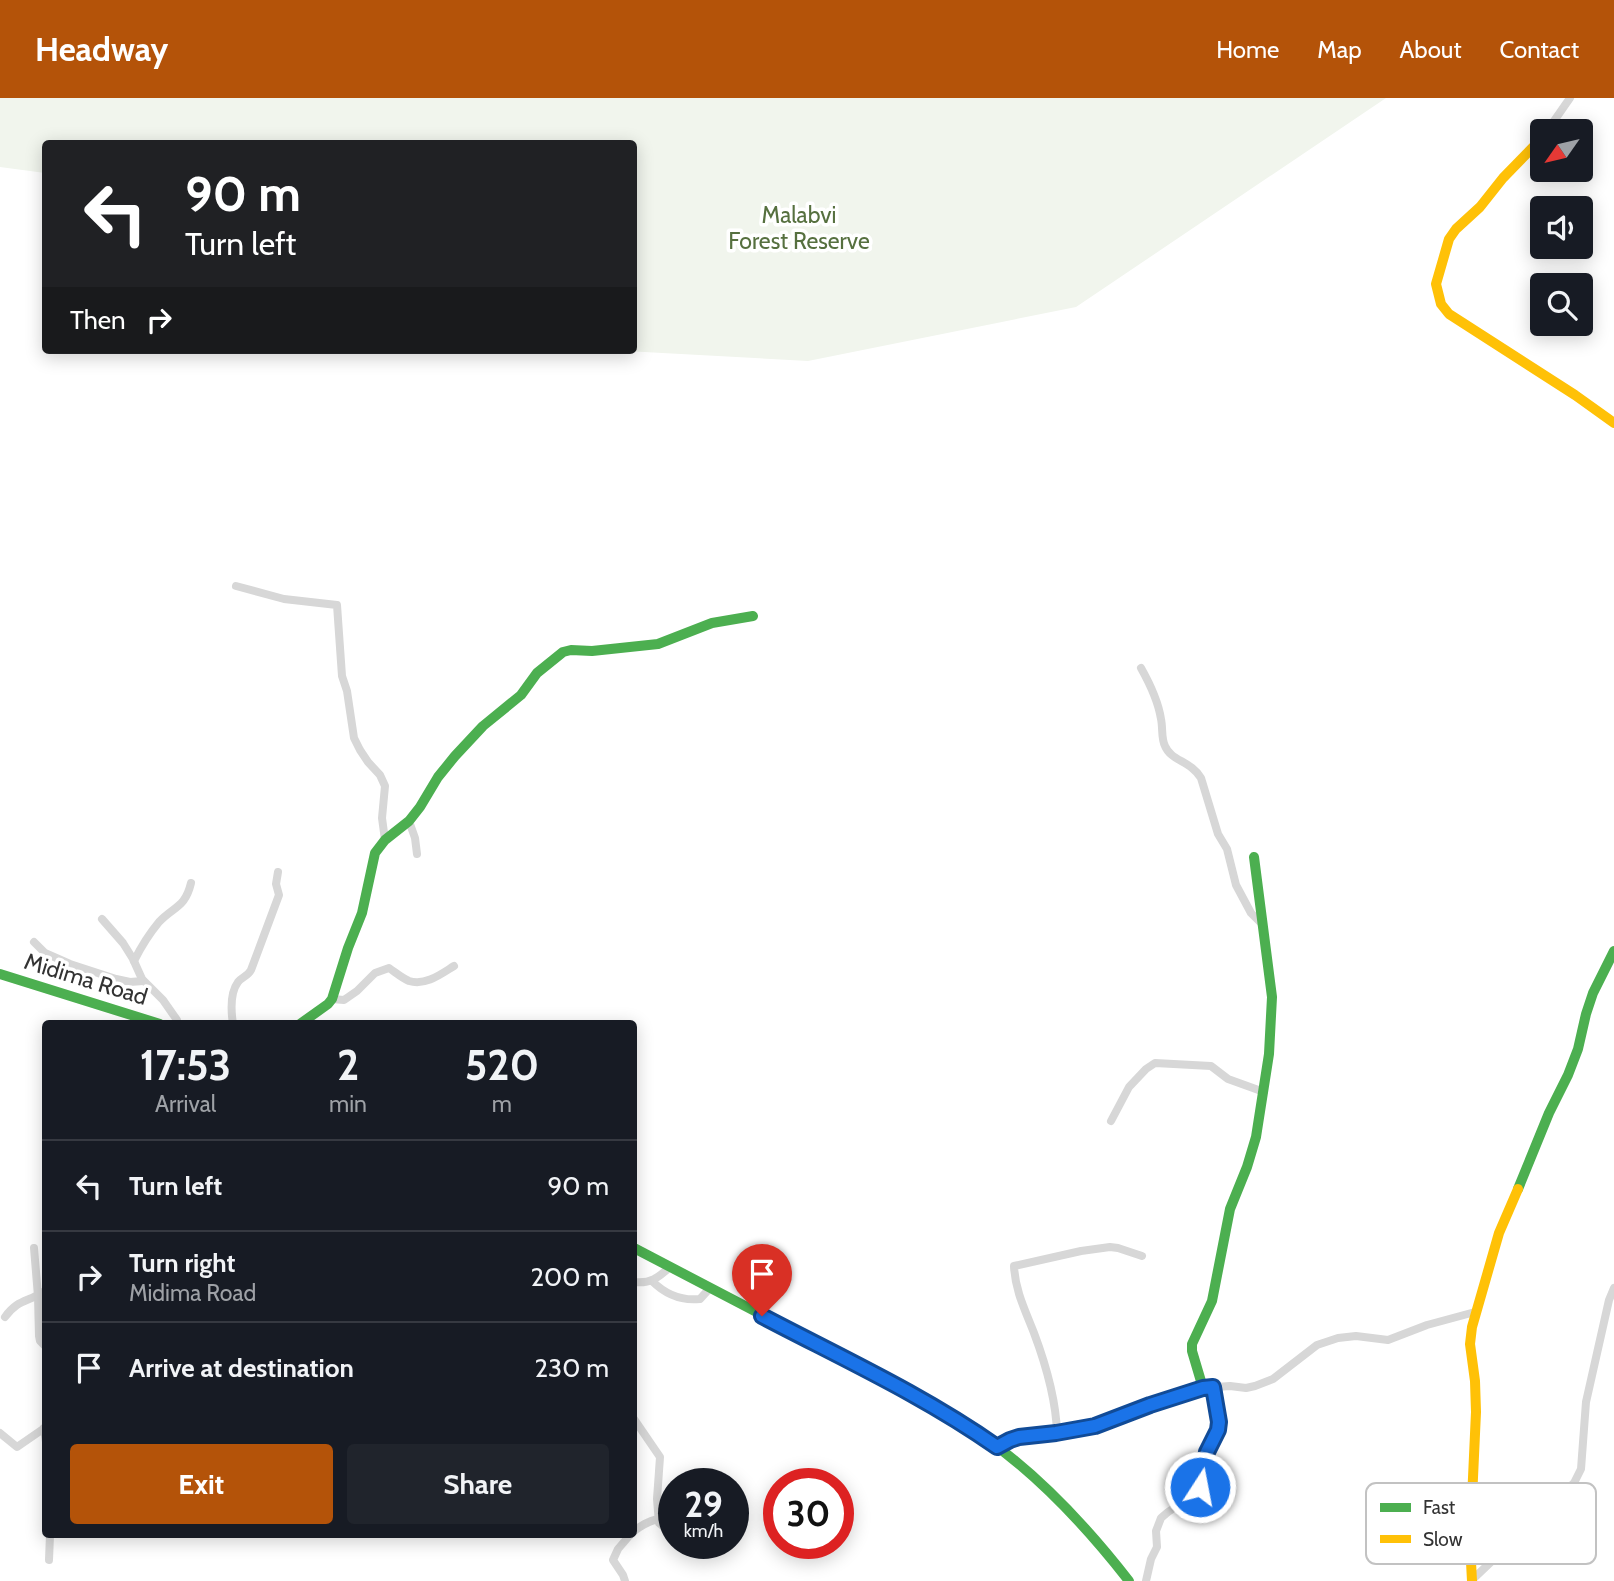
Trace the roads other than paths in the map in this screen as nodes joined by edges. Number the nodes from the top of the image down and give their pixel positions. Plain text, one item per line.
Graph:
1 (1570, 98) edge
2 (1555, 119) edge
3 (1530, 150) edge
4 (1614, 423) edge
5 (236, 586) dead end
6 (753, 616) dead end
7 (1141, 668) dead end
8 (410, 821) junction
9 (384, 839) junction
10 (417, 854) dead end
11 (1254, 857) dead end
12 (278, 872) dead end
13 (191, 883) dead end
14 (102, 919) dead end
15 (1262, 923) junction
16 (34, 942) dead end
17 (1614, 951) edge
18 (134, 961) junction
19 (454, 966) dead end
20 (0, 974) edge
21 (143, 981) junction
22 (332, 999) junction
23 (147, 1020) edge
24 (177, 1020) edge
25 (233, 1020) edge
26 (306, 1020) edge
27 (1264, 1092) junction
28 (1111, 1121) dead end
29 (34, 1248) dead end
30 (637, 1250) edge
31 (1142, 1256) dead end
32 (670, 1267) junction
33 (652, 1281) junction
34 (637, 1282) edge
35 (710, 1288) junction
36 (1614, 1288) edge
37 (42, 1293) edge
38 (1475, 1312) junction
39 (5, 1317) dead end
40 (42, 1343) edge
41 (1208, 1387) junction
42 (637, 1423) edge
43 (42, 1429) edge
44 (0, 1433) edge
45 (1056, 1433) junction
46 (997, 1447) junction
47 (659, 1468) edge
48 (658, 1476) edge
49 (1473, 1483) edge
50 (1574, 1483) edge
51 (658, 1519) joint
52 (637, 1529) edge
53 (50, 1538) edge
54 (627, 1538) edge
55 (49, 1560) dead end
56 (1489, 1564) edge
57 (1472, 1580) edge
58 (625, 1581) edge
59 (1129, 1581) edge
60 (1146, 1581) edge

1 - 2 street
3 - 4 street
5 - 9 street
6 - 8 street
7 - 15 street
8 - 9 street
8 - 10 street
9 - 22 street
11 - 15 street
12 - 25 street
13 - 18 street
14 - 18 street
15 - 27 street
16 - 21 street
17 - 38 street
18 - 21 street
19 - 22 street
20 - 23 street, Midima Road
21 - 24 street
22 - 26 street
27 - 28 street
27 - 41 street
29 - 37 street
30 - 32 street
31 - 45 street
32 - 33 street
32 - 35 street
33 - 34 street
33 - 35 street
35 - 46 street
36 - 50 street
37 - 39 street
37 - 40 street
38 - 41 street
38 - 49 street
41 - 45 street
41 - 60 street
42 - 47 street
43 - 44 street
45 - 46 street
46 - 59 street
48 - 51 street
51 - 52 street
53 - 55 street
54 - 58 street
56 - 57 street

